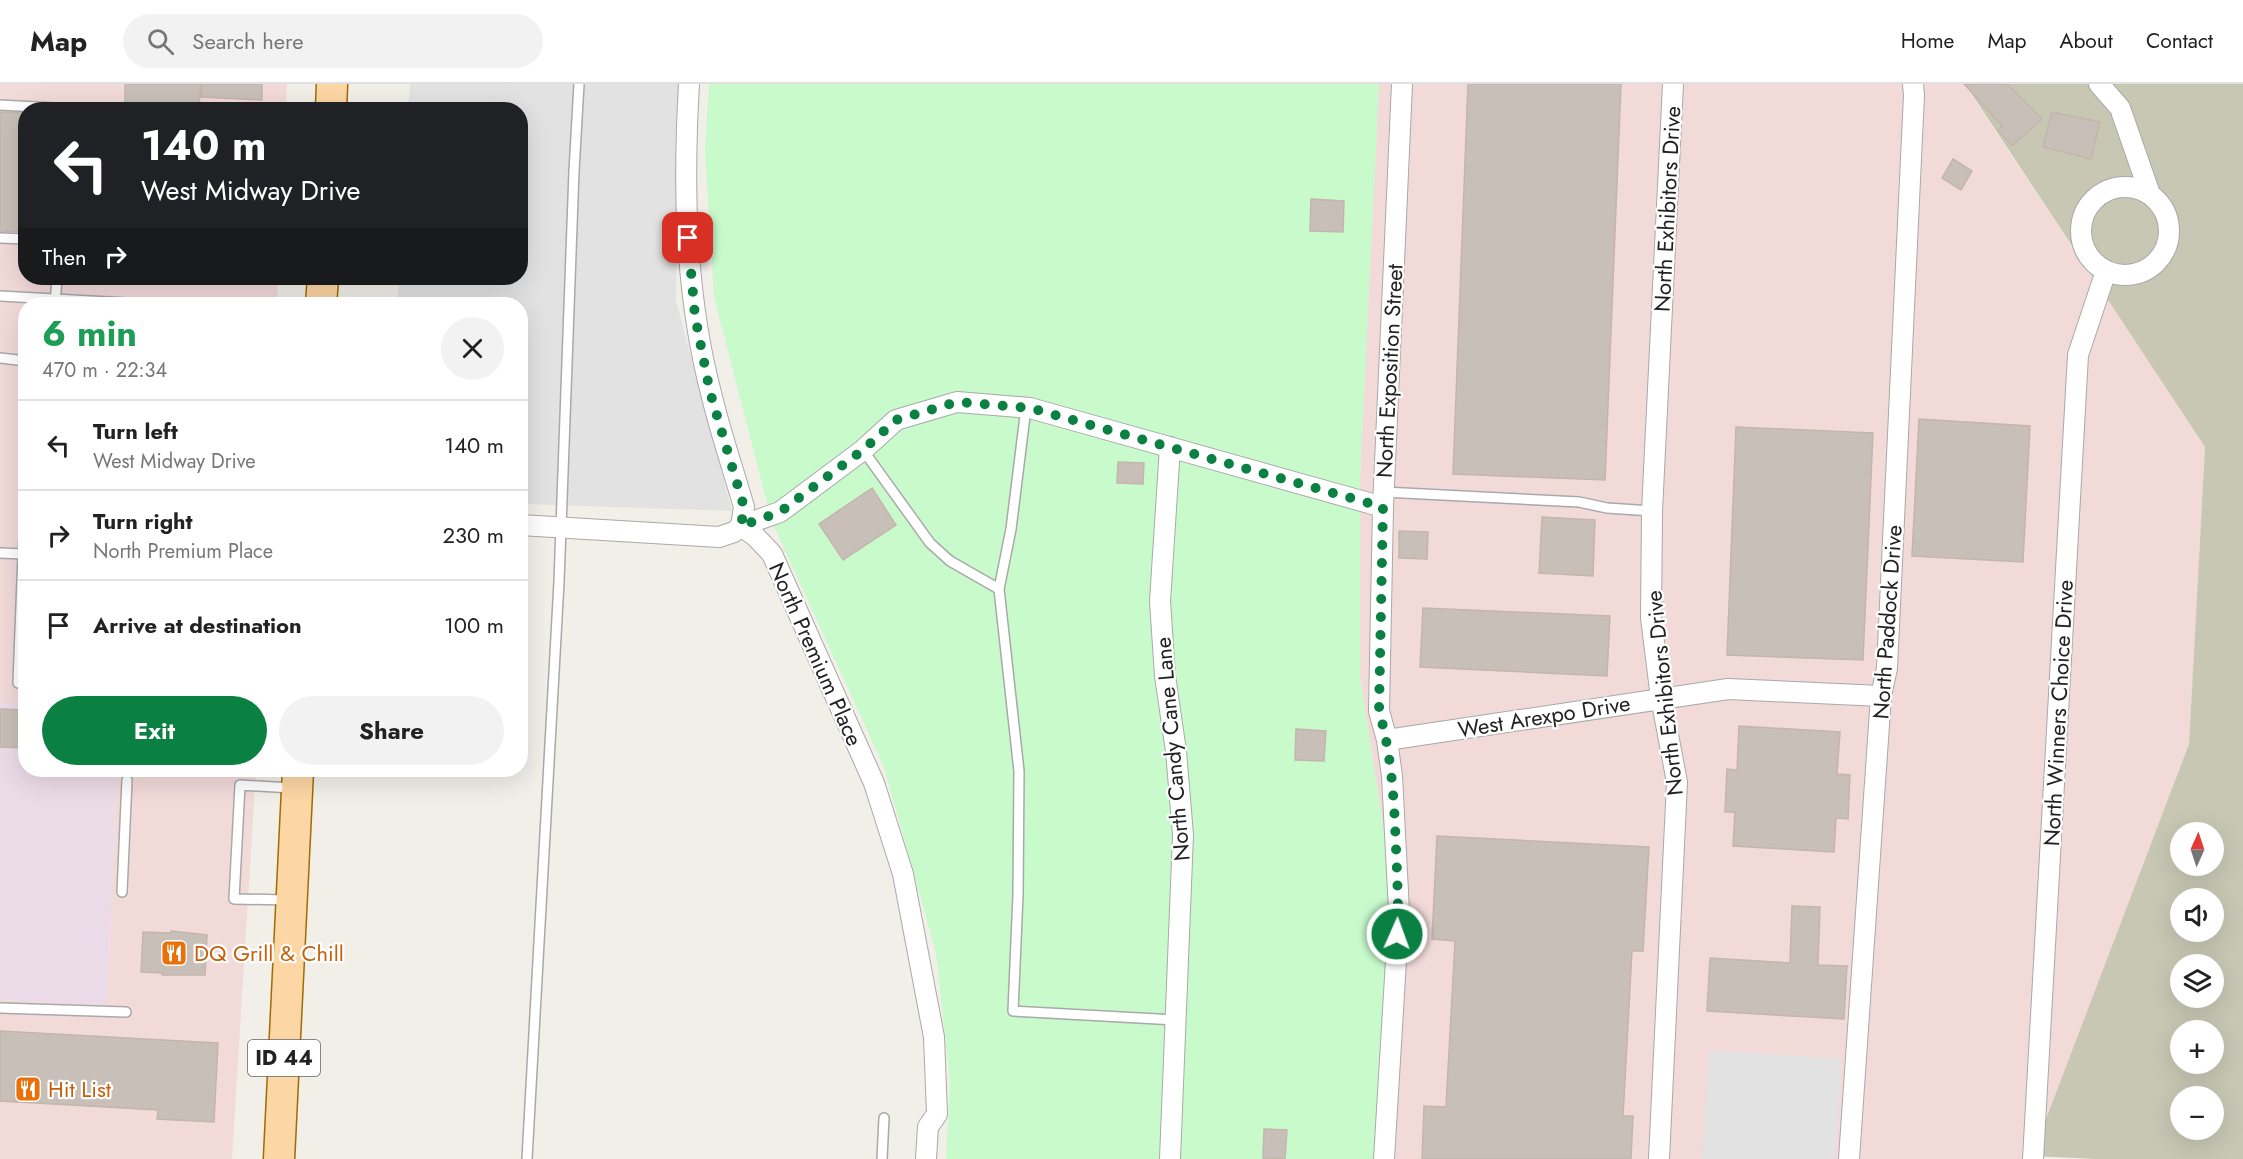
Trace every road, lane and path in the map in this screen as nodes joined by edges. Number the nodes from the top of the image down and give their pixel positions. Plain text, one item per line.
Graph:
1 (332, 84) edge
2 (579, 84) edge
3 (689, 84) edge
4 (1402, 84) edge
5 (1673, 84) edge
6 (1913, 84) edge
7 (2099, 84) edge
8 (331, 102) edge
9 (0, 105) edge
10 (18, 106) edge
11 (2150, 195) junction
12 (0, 237) edge
13 (18, 238) edge
14 (2106, 271) junction
15 (0, 296) edge
16 (18, 298) edge
17 (0, 358) edge
18 (18, 360) edge
19 (1026, 408) junction
20 (1170, 447) junction
21 (863, 450) junction
22 (1383, 499) junction
23 (1652, 511) junction
24 (528, 526) edge
25 (741, 526) junction
26 (562, 528) junction
27 (0, 553) edge
28 (18, 554) edge
29 (999, 589) junction
30 (1881, 696) junction
31 (1661, 698) junction
32 (1387, 740) junction
33 (298, 779) edge
34 (126, 780) dead end
35 (122, 892) dead end
36 (292, 900) junction
37 (0, 1008) edge
38 (126, 1012) dead end
39 (1176, 1020) junction
40 (884, 1118) dead end
41 (279, 1159) edge
42 (527, 1159) edge
43 (882, 1159) edge
44 (926, 1159) edge
45 (1170, 1159) edge
46 (1384, 1159) edge
47 (1659, 1159) edge
48 (1849, 1159) edge
49 (2033, 1159) edge

1 - 8 main road
2 - 26 lane
3 - 25 street
4 - 22 street, North Exposition Street
5 - 23 street, North Exhibitors Drive
6 - 30 street, North Paddock Drive
7 - 11 street
9 - 10 lane
11 - 14 street
11 - 14 street
12 - 13 lane
14 - 49 street, North Winners Choice Drive
15 - 16 lane
17 - 18 lane
19 - 20 street
19 - 21 street
19 - 29 lane
20 - 22 street
20 - 39 street, North Candy Cane Lane
21 - 25 street
21 - 29 lane
22 - 23 lane
22 - 32 street, North Exposition Street
23 - 31 street, North Exhibitors Drive
24 - 26 street
25 - 26 street
25 - 44 street, North Premium Place
26 - 42 lane
27 - 28 lane
29 - 39 lane
30 - 31 street, West Arexpo Drive
30 - 48 street, North Paddock Drive
31 - 32 street, West Arexpo Drive
31 - 47 street, North Exhibitors Drive
32 - 46 street, North Exposition Street
33 - 36 main road, ID 44
33 - 36 lane
34 - 35 lane
36 - 41 main road, ID 44
37 - 38 lane
39 - 45 street, North Candy Cane Lane
40 - 43 lane

